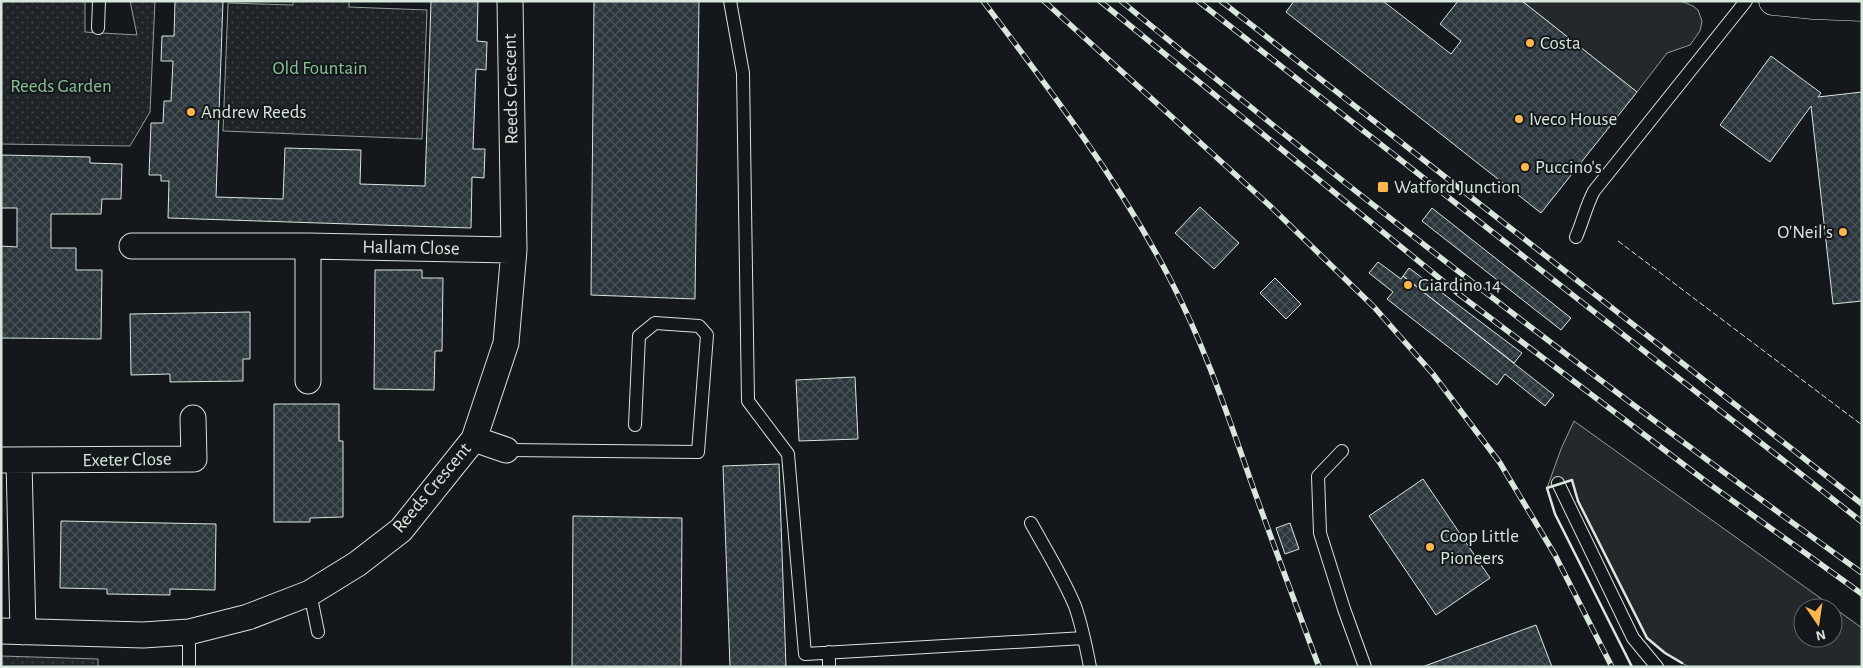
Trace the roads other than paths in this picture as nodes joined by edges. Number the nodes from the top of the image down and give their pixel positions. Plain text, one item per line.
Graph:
1 (99, 1) edge
2 (510, 1) edge
3 (730, 1) edge
4 (1746, 1) edge
5 (1773, 1) edge
6 (1862, 7) edge
7 (98, 28) dead end
8 (1576, 237) dead end
9 (132, 246) dead end
10 (308, 246) junction
11 (514, 250) junction
12 (308, 381) dead end
13 (193, 418) dead end
14 (635, 425) dead end
15 (474, 439) junction
16 (506, 450) joint
17 (1342, 451) dead end
18 (10, 461) edge
19 (1558, 483) dead end
20 (1031, 523) dead end
21 (310, 593) junction
22 (12, 631) edge
23 (189, 632) junction
24 (318, 632) dead end
25 (1084, 638) junction
26 (828, 652) junction
27 (189, 667) edge
28 (829, 667) edge
29 (1090, 667) edge
30 (1365, 667) edge
31 (1657, 667) edge

1 - 7 lane
2 - 11 street, Reeds Crescent
3 - 26 lane
4 - 8 lane
5 - 6 street
9 - 10 street, Hallam Close
10 - 11 street, Hallam Close
10 - 12 street
11 - 15 street, Reeds Crescent
13 - 18 street, Exeter Close
14 - 16 lane
15 - 16 street
15 - 21 street, Reeds Crescent
17 - 30 lane
18 - 22 street, Exeter Close
19 - 31 lane
20 - 25 lane
21 - 23 street, Reeds Crescent
21 - 24 lane
22 - 23 street, Reeds Crescent
23 - 27 lane
25 - 26 lane
25 - 29 lane
26 - 28 lane

